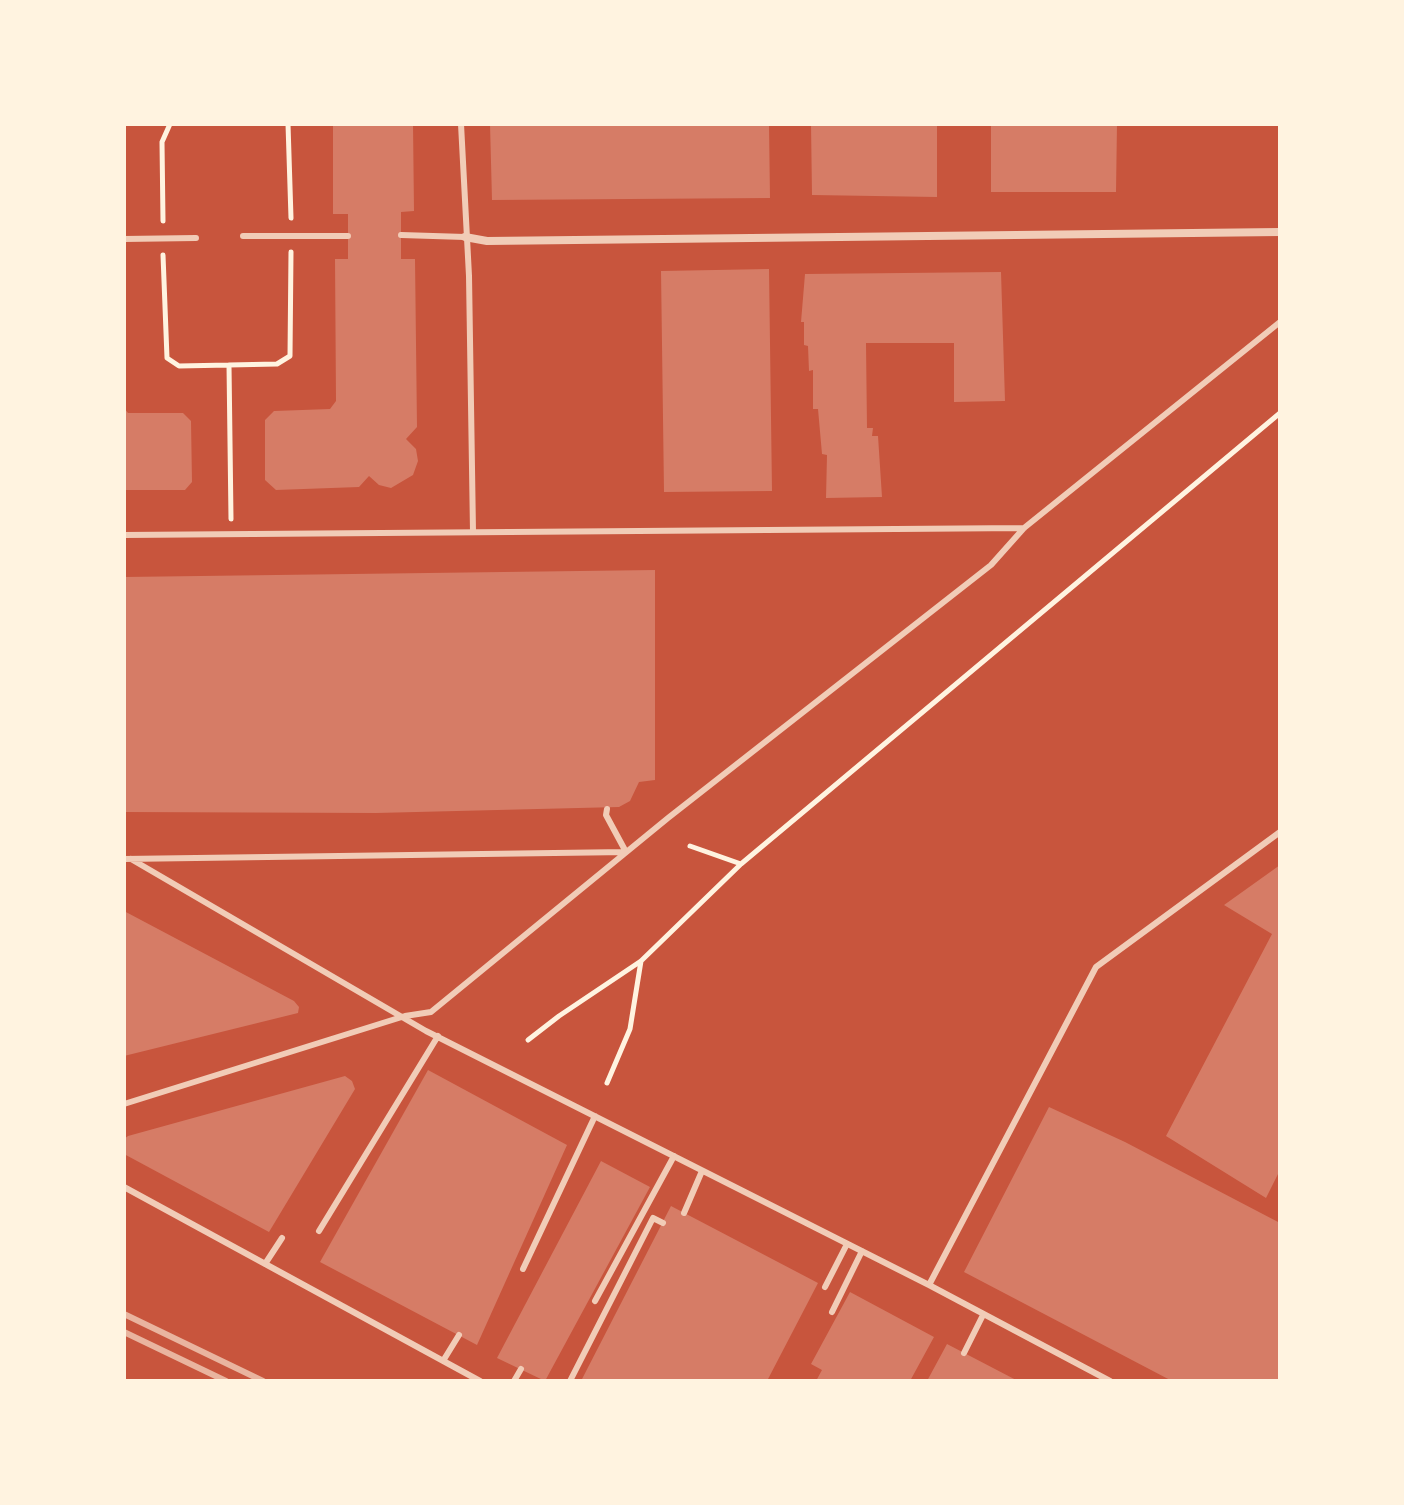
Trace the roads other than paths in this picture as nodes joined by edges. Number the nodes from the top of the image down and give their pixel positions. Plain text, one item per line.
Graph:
1 (461, 124) edge
2 (1280, 232) edge
3 (401, 235) dead end
4 (243, 236) dead end
5 (348, 236) dead end
6 (465, 237) junction
7 (196, 238) dead end
8 (124, 239) edge
9 (1280, 322) edge
10 (1024, 528) junction
11 (473, 532) junction
12 (124, 535) edge
13 (607, 809) dead end
14 (1280, 832) edge
15 (626, 852) junction
16 (128, 859) edge
17 (405, 1016) junction
18 (438, 1036) junction
19 (124, 1104) edge
20 (595, 1116) junction
21 (674, 1156) junction
22 (702, 1171) junction
23 (124, 1187) edge
24 (684, 1213) dead end
25 (663, 1223) dead end
26 (319, 1231) dead end
27 (282, 1238) dead end
28 (847, 1244) junction
29 (862, 1251) junction
30 (265, 1264) junction
31 (523, 1269) dead end
32 (929, 1285) junction
33 (825, 1287) dead end
34 (595, 1301) dead end
35 (832, 1312) dead end
36 (983, 1315) junction
37 (459, 1335) dead end
38 (964, 1353) dead end
39 (443, 1361) junction
40 (521, 1369) dead end
41 (480, 1381) edge
42 (514, 1381) edge
43 (570, 1381) edge
44 (1109, 1381) edge

1 - 6 lane
2 - 6 street
3 - 6 lane
4 - 5 lane
6 - 11 lane
7 - 8 lane
9 - 10 lane
10 - 11 lane
10 - 15 lane
11 - 12 lane
13 - 15 lane
14 - 32 lane
15 - 16 lane
15 - 17 lane
16 - 17 lane
17 - 18 lane
17 - 19 lane
18 - 20 lane
18 - 26 lane
20 - 21 lane
20 - 31 lane
21 - 22 lane
21 - 34 lane
22 - 24 lane
22 - 28 lane
23 - 30 lane
25 - 43 lane
27 - 30 lane
28 - 29 lane
28 - 33 lane
29 - 32 lane
29 - 35 lane
30 - 39 lane
32 - 36 lane
36 - 38 lane
36 - 44 lane
37 - 39 lane
39 - 41 lane
40 - 42 lane

